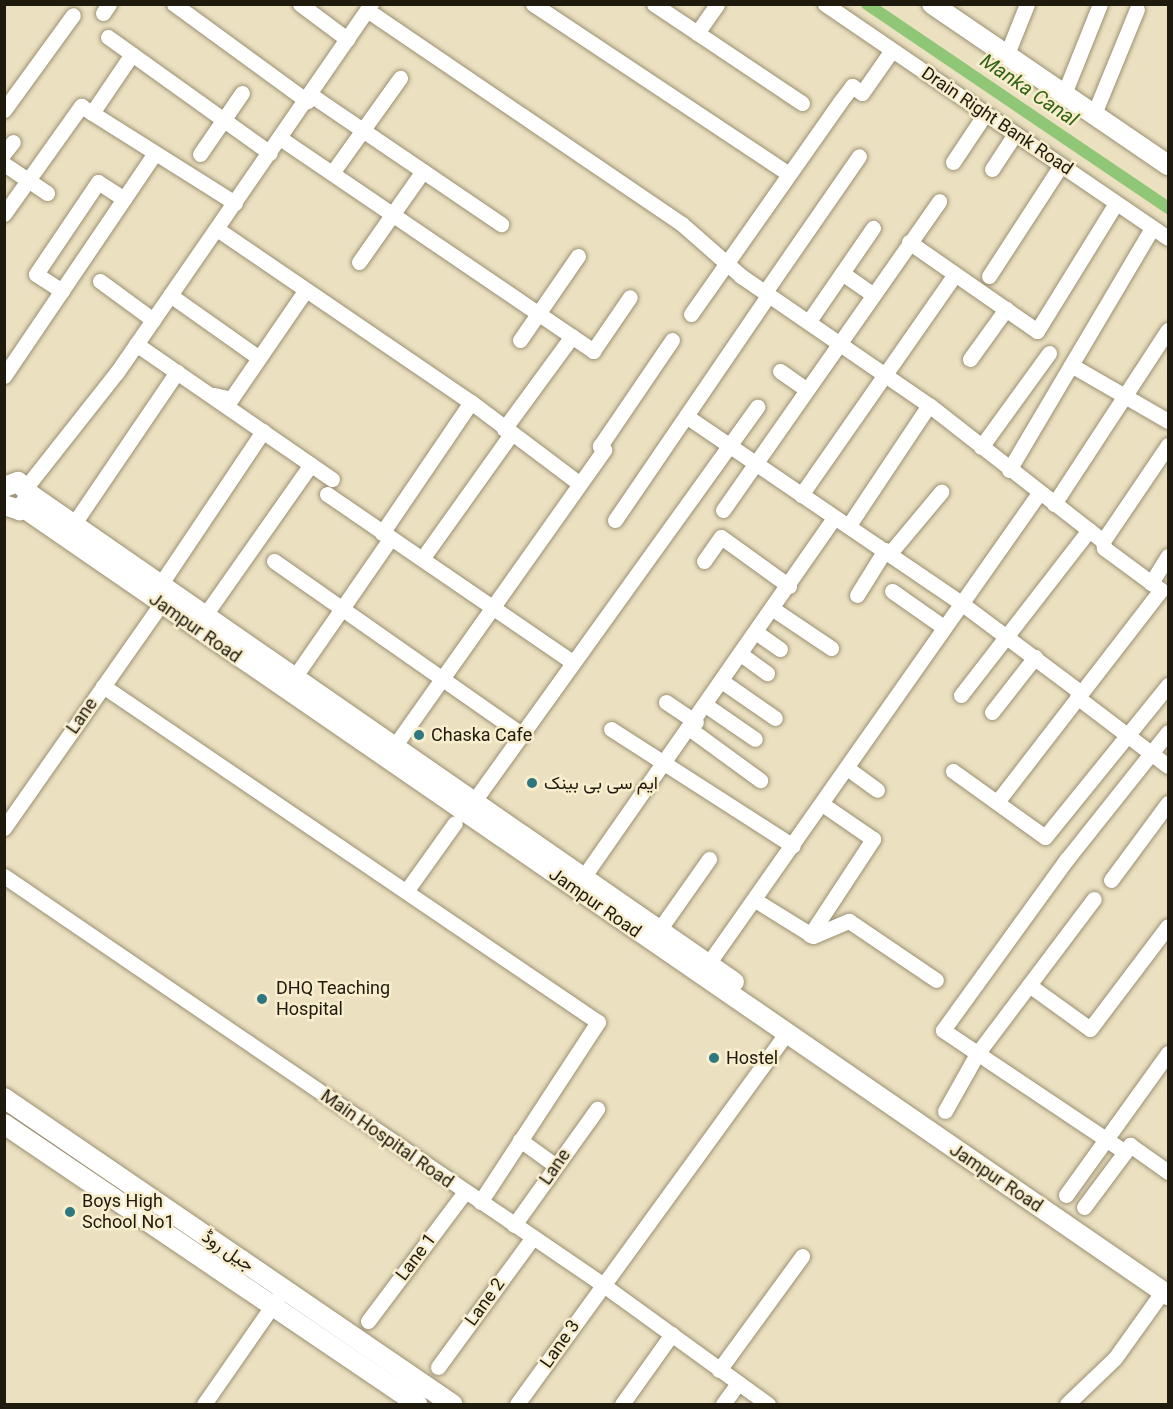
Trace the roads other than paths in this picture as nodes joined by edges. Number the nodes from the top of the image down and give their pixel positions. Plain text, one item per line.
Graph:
1 (174, 4) edge
2 (300, 4) edge
3 (533, 4) edge
4 (654, 4) edge
5 (717, 4) edge
6 (825, 4) edge
7 (932, 4) edge
8 (1027, 4) edge
9 (1100, 4) edge
10 (369, 7) edge
11 (1137, 9) dead end
12 (73, 15) dead end
13 (697, 33) junction
14 (108, 37) dead end
15 (347, 39) junction
16 (892, 50) junction
17 (132, 54) junction
18 (1007, 54) junction
19 (400, 78) dead end
20 (242, 93) dead end
21 (1064, 94) junction
22 (309, 98) junction
23 (802, 103) dead end
24 (4, 110) edge
25 (92, 113) junction
26 (985, 114) junction
27 (1094, 114) junction
28 (224, 120) junction
29 (364, 131) junction
30 (1015, 134) junction
31 (280, 138) junction
32 (155, 153) junction
33 (270, 153) junction
34 (200, 154) dead end
35 (859, 156) dead end
36 (953, 162) dead end
37 (4, 164) edge
38 (1061, 165) junction
39 (1168, 165) edge
40 (992, 169) dead end
41 (423, 171) junction
42 (332, 173) junction
43 (789, 174) junction
44 (28, 180) junction
45 (48, 193) dead end
46 (124, 199) junction
47 (939, 201) dead end
48 (235, 203) junction
49 (1116, 203) junction
50 (4, 214) edge
51 (393, 214) junction
52 (501, 224) dead end
53 (873, 228) dead end
54 (1152, 228) junction
55 (217, 229) junction
56 (1168, 238) edge
57 (909, 242) junction
58 (578, 256) dead end
59 (359, 262) dead end
60 (727, 264) junction
61 (842, 273) junction
62 (956, 274) junction
63 (989, 276) dead end
64 (100, 281) dead end
65 (62, 291) junction
66 (305, 291) junction
67 (767, 293) junction
68 (872, 294) junction
69 (170, 295) junction
70 (630, 297) dead end
71 (1006, 309) junction
72 (538, 313) junction
73 (692, 314) dead end
74 (153, 320) junction
75 (809, 321) junction
76 (1168, 330) edge
77 (572, 336) junction
78 (520, 340) dead end
79 (672, 340) dead end
80 (839, 341) junction
81 (136, 344) junction
82 (1049, 353) dead end
83 (260, 358) junction
84 (970, 359) dead end
85 (1071, 365) junction
86 (780, 370) dead end
87 (177, 372) junction
88 (886, 375) junction
89 (4, 376) edge
90 (806, 389) junction
91 (211, 395) junction
92 (1125, 396) junction
93 (471, 402) junction
94 (929, 405) junction
95 (757, 407) dead end
96 (686, 416) junction
97 (1168, 421) edge
98 (263, 430) junction
99 (507, 432) junction
100 (1168, 445) edge
101 (730, 447) junction
102 (981, 447) junction
103 (311, 464) junction
104 (756, 464) junction
105 (1010, 470) junction
106 (332, 479) dead end
107 (580, 484) junction
108 (941, 492) dead end
109 (1039, 493) junction
110 (327, 494) dead end
111 (801, 495) junction
112 (12, 499) edge
113 (1054, 504) junction
114 (723, 510) dead end
115 (834, 518) junction
116 (77, 519) dead end
117 (615, 520) dead end
118 (849, 525) junction
119 (1089, 530) junction
120 (386, 536) junction
121 (1103, 541) junction
122 (888, 552) junction
123 (1168, 556) edge
124 (422, 559) junction
125 (274, 561) dead end
126 (704, 561) dead end
127 (1151, 583) junction
128 (789, 586) junction
129 (892, 591) dead end
130 (160, 595) junction
131 (857, 595) dead end
132 (961, 603) junction
133 (494, 606) junction
134 (343, 609) junction
135 (773, 609) junction
136 (205, 615) junction
137 (942, 626) junction
138 (757, 633) junction
139 (1008, 635) junction
140 (831, 648) dead end
141 (780, 649) dead end
142 (742, 655) junction
143 (1035, 657) junction
144 (572, 662) junction
145 (298, 672) dead end
146 (767, 673) dead end
147 (442, 678) junction
148 (723, 682) junction
149 (1168, 685) edge
150 (103, 686) junction
151 (961, 694) dead end
152 (1078, 695) junction
153 (666, 702) dead end
154 (707, 706) junction
155 (992, 712) dead end
156 (775, 718) dead end
157 (693, 726) junction
158 (611, 729) dead end
159 (1168, 732) edge
160 (522, 734) junction
161 (1129, 736) junction
162 (755, 739) dead end
163 (398, 741) dead end
164 (1151, 753) junction
165 (664, 764) junction
166 (1168, 766) edge
167 (847, 768) junction
168 (953, 771) dead end
169 (760, 780) dead end
170 (877, 790) dead end
171 (479, 794) dead end
172 (997, 802) junction
173 (1168, 803) edge
174 (822, 804) junction
175 (455, 823) dead end
176 (4, 828) edge
177 (793, 846) junction
178 (709, 859) dead end
179 (589, 869) dead end
180 (4, 876) edge
181 (1112, 880) dead end
182 (407, 890) junction
183 (1094, 899) dead end
184 (755, 900) junction
185 (1168, 926) edge
186 (659, 930) junction
187 (810, 935) junction
188 (708, 964) junction
189 (936, 980) dead end
190 (1029, 986) junction
191 (786, 1034) junction
192 (1168, 1053) edge
193 (977, 1054) junction
194 (4, 1098) edge
195 (597, 1109) dead end
196 (945, 1111) dead end
197 (4, 1124) edge
198 (520, 1140) junction
199 (1106, 1140) junction
200 (1125, 1152) junction
201 (556, 1166) junction
202 (1168, 1172) edge
203 (465, 1192) junction
204 (1066, 1195) dead end
205 (480, 1202) junction
206 (1084, 1207) dead end
207 (514, 1225) junction
208 (533, 1237) junction
209 (802, 1256) dead end
210 (602, 1284) junction
211 (1167, 1289) edge
212 (278, 1297) junction
213 (368, 1321) dead end
214 (672, 1334) junction
215 (438, 1368) dead end
216 (719, 1370) junction
217 (738, 1383) junction
218 (204, 1404) edge
219 (417, 1404) edge
220 (452, 1404) edge
221 (517, 1404) edge
222 (622, 1404) edge
223 (723, 1404) edge
224 (768, 1404) edge
225 (1067, 1404) edge

1 - 22 street
2 - 15 street
3 - 43 street
4 - 13 street
5 - 13 street
6 - 16 street, Drain Right Bank Road
7 - 18 main road
8 - 18 street
9 - 21 street
10 - 15 street
10 - 60 street
11 - 27 street
12 - 24 street
13 - 23 street
14 - 17 street
15 - 22 street
16 - 26 street, Drain Right Bank Road
16 - 43 street
17 - 25 street
17 - 28 street
18 - 21 main road
19 - 29 street
20 - 28 street
21 - 27 main road
22 - 29 street
22 - 31 street
25 - 32 street
25 - 44 street
26 - 30 street, Drain Right Bank Road
26 - 36 street
27 - 39 main road
28 - 33 street
28 - 34 street
29 - 41 street
29 - 42 street
30 - 38 street, Drain Right Bank Road
30 - 40 street
31 - 33 street
31 - 42 street
32 - 46 street
32 - 48 street
33 - 48 street
35 - 67 street
37 - 44 street
38 - 49 street, Drain Right Bank Road
38 - 63 street
41 - 51 street
41 - 52 street
42 - 51 street
43 - 60 street
44 - 45 street
44 - 50 street
46 - 65 street
46 - 65 street
47 - 57 street
48 - 55 street
49 - 54 street, Drain Right Bank Road
49 - 71 street
51 - 59 street
51 - 72 street
53 - 61 street
54 - 56 street, Drain Right Bank Road
54 - 85 street
55 - 66 street
55 - 69 street
57 - 62 street
57 - 68 street
58 - 72 street
60 - 67 street
60 - 73 street
61 - 68 street
61 - 75 street
62 - 71 street
62 - 88 street
64 - 74 street
65 - 89 street
66 - 83 street
66 - 93 street
67 - 75 street
67 - 96 street
68 - 80 street
69 - 74 street
69 - 83 street
70 - 77 street
71 - 84 street
72 - 77 street
72 - 78 street
74 - 81 street
75 - 80 street
76 - 92 street
77 - 99 street
79 - 107 street
80 - 88 street
80 - 90 street
81 - 87 street
81 - 112 street
82 - 102 street
83 - 91 street
85 - 92 street
85 - 105 street
86 - 90 street
87 - 91 street
87 - 116 street
88 - 94 street
88 - 111 street
90 - 104 street
91 - 98 street
92 - 97 street
92 - 113 street
93 - 99 street
93 - 120 street
94 - 102 street
94 - 118 street
95 - 101 street
96 - 101 street
96 - 117 street
98 - 103 street
98 - 130 street, Lane
99 - 107 street
99 - 124 street
100 - 121 street
101 - 104 street
101 - 144 street
102 - 105 street
103 - 106 street
103 - 136 street
104 - 111 street
104 - 114 street
105 - 109 street
107 - 133 street
108 - 122 street
109 - 113 street
109 - 132 street
110 - 120 street
111 - 115 street
112 - 130 main road, Jampur Road
113 - 119 street
115 - 118 street
115 - 128 street
118 - 122 street
119 - 121 street
119 - 139 street
120 - 124 street
120 - 134 street
121 - 127 street
122 - 131 street
122 - 132 street
123 - 127 street
124 - 133 street
125 - 134 street
126 - 128 street
127 - 152 street
128 - 135 street
129 - 137 street
130 - 136 main road, Jampur Road
130 - 150 street, Lane
130 - 191 main road, Jampur Road
132 - 137 street
132 - 139 street
133 - 144 street
133 - 147 street
134 - 145 street
134 - 147 street
135 - 138 street
135 - 140 street
136 - 186 main road, Jampur Road
137 - 167 street
138 - 141 street
138 - 142 street
139 - 143 street
139 - 151 street
142 - 146 street
142 - 148 street
143 - 152 street
143 - 155 street
144 - 160 street
147 - 160 street
147 - 163 street
148 - 154 street
148 - 156 street
149 - 161 street
150 - 176 street, Lane
150 - 182 street
152 - 161 street
152 - 172 street
153 - 157 street
154 - 157 street
154 - 162 street
157 - 165 street
157 - 169 street
158 - 165 street
159 - 164 street
160 - 171 street
161 - 164 street
161 - 172 street
164 - 166 street
164 - 193 street
165 - 177 street
165 - 179 street
167 - 170 street
167 - 174 street
168 - 172 street
173 - 181 street
174 - 177 street
174 - 187 street
175 - 182 street
177 - 184 street
178 - 186 street
180 - 203 street, Main Hospital Road
182 - 198 street
183 - 190 street
184 - 187 street
184 - 188 street
185 - 190 street
186 - 188 main road, Jampur Road
187 - 189 street
188 - 211 main road, Jampur Road
190 - 193 street
191 - 210 street, Lane 3
191 - 211 main road, Jampur Road
192 - 199 street
193 - 196 street
193 - 199 street
194 - 212 main road, جیل روڈ
195 - 201 street, Lane
197 - 212 main road, جیل روڈ
198 - 201 street
198 - 205 street
199 - 200 street
199 - 204 street
200 - 202 street
200 - 206 street
201 - 207 street, Lane
203 - 205 street, Main Hospital Road
203 - 213 street, Lane 1
205 - 207 street, Main Hospital Road
207 - 208 street, Main Hospital Road
208 - 210 street, Main Hospital Road
208 - 215 street, Lane 2
209 - 216 street
210 - 214 street, Main Hospital Road
210 - 221 street, Lane 3
211 - 225 street
212 - 218 street
212 - 219 main road, جیل روڈ
212 - 220 main road, جیل روڈ
214 - 216 street, Main Hospital Road
214 - 222 street
216 - 217 street, Main Hospital Road
217 - 223 street
217 - 224 street, Main Hospital Road

